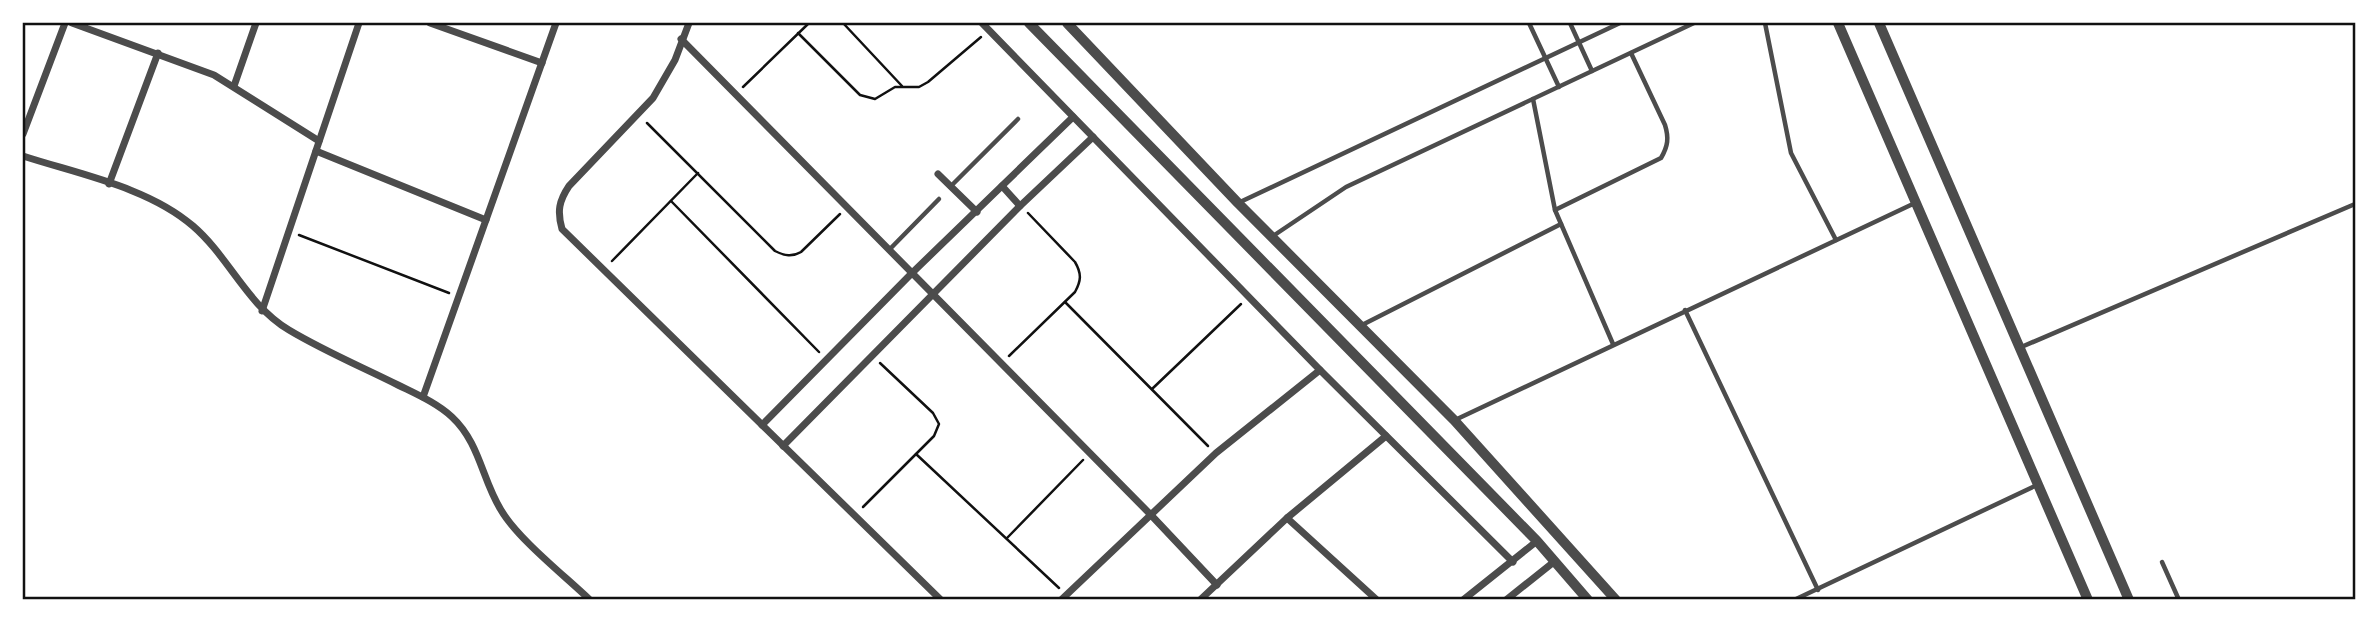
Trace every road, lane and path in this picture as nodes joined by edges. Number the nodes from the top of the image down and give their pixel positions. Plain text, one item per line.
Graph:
1 (65, 23) edge
2 (72, 23) edge
3 (256, 23) edge
4 (359, 23) edge
5 (430, 23) edge
6 (556, 23) edge
7 (689, 23) edge
8 (808, 23) edge
9 (843, 23) edge
10 (982, 23) edge
11 (1030, 23) edge
12 (1067, 23) edge
13 (1529, 23) edge
14 (1570, 23) edge
15 (1620, 23) edge
16 (1694, 23) edge
17 (1765, 23) edge
18 (1838, 23) edge
19 (1879, 23) edge
20 (989, 30) junction
21 (798, 33) junction
22 (681, 39) junction
23 (1579, 42) junction
24 (158, 53) junction
25 (1630, 53) junction
26 (1545, 58) junction
27 (542, 63) junction
28 (1592, 71) junction
29 (234, 86) junction
30 (902, 86) junction
31 (1559, 87) junction
32 (736, 94) junction
33 (1534, 99) junction
34 (638, 114) junction
35 (1073, 117) junction
36 (1018, 119) dead end
37 (23, 134) edge
38 (1093, 137) junction
39 (319, 141) junction
40 (316, 151) junction
41 (23, 156) edge
42 (698, 173) junction
43 (938, 174) dead end
44 (109, 184) junction
45 (950, 187) junction
46 (1002, 187) junction
47 (939, 199) dead end
48 (671, 201) junction
49 (1238, 202) junction
50 (1916, 202) junction
51 (2355, 204) edge
52 (1020, 206) junction
53 (847, 207) junction
54 (1555, 210) junction
55 (977, 212) junction
56 (486, 220) junction
57 (1561, 224) junction
58 (289, 231) junction
59 (1272, 237) junction
60 (1836, 240) junction
61 (889, 250) junction
62 (603, 270) junction
63 (912, 272) junction
64 (933, 294) junction
65 (459, 297) junction
66 (1248, 297) junction
67 (1065, 302) junction
68 (1685, 310) junction
69 (262, 311) junction
70 (1361, 326) junction
71 (1613, 344) junction
72 (2018, 348) junction
73 (872, 356) junction
74 (826, 359) junction
75 (1001, 363) junction
76 (1320, 370) junction
77 (1152, 389) junction
78 (424, 397) junction
79 (1454, 420) junction
80 (762, 425) junction
81 (1386, 436) junction
82 (783, 446) junction
83 (1090, 453) junction
84 (1216, 453) junction
85 (916, 454) junction
86 (2038, 485) junction
87 (1151, 514) junction
88 (855, 516) junction
89 (1287, 518) junction
90 (1006, 538) junction
91 (1537, 541) junction
92 (1555, 561) junction
93 (1513, 562) junction
94 (2162, 562) dead end
95 (1217, 584) junction
96 (1818, 590) junction
97 (1064, 598) edge
98 (590, 600) edge
99 (942, 600) edge
100 (1200, 600) edge
101 (1377, 600) edge
102 (1463, 600) edge
103 (1506, 600) edge
104 (1588, 600) edge
105 (1616, 600) edge
106 (1794, 600) edge
107 (2088, 600) edge
108 (2129, 600) edge
109 (2179, 600) edge

1 - 37 street
2 - 24 street
3 - 29 street
4 - 39 street
5 - 27 street
6 - 27 street
7 - 22 street
8 - 21 path
9 - 30 path
10 - 20 street
11 - 91 street
12 - 49 street
13 - 26 lane
14 - 23 lane
15 - 23 lane
16 - 25 lane
17 - 60 lane
18 - 50 street
19 - 72 street
20 - 30 path
20 - 35 street
21 - 30 path
21 - 32 path
22 - 32 street
22 - 34 street
23 - 26 lane
23 - 28 lane
24 - 29 street
24 - 44 street
25 - 28 lane
25 - 54 lane
26 - 31 lane
26 - 49 lane
27 - 56 street
28 - 31 lane
29 - 39 street
31 - 33 lane
32 - 53 street
33 - 54 lane
33 - 59 lane
34 - 42 path
34 - 62 street
35 - 38 street
35 - 46 street
36 - 45 lane
38 - 52 street
38 - 66 street
39 - 40 street
40 - 56 street
40 - 58 street
41 - 44 street
42 - 48 path
42 - 53 path
43 - 45 street
44 - 69 street
45 - 55 street
46 - 52 street
46 - 55 street
47 - 61 lane
48 - 62 path
48 - 74 path
49 - 59 street
50 - 60 lane
50 - 86 street
51 - 72 lane
52 - 64 street
52 - 67 path
53 - 61 street
54 - 57 lane
55 - 63 street
56 - 65 street
57 - 70 lane
57 - 71 lane
58 - 65 path
58 - 69 street
59 - 70 street
60 - 68 lane
61 - 63 street
62 - 80 street
63 - 64 street
63 - 74 street
64 - 73 street
64 - 75 street
65 - 78 street
66 - 76 street
66 - 77 path
67 - 75 path
67 - 77 path
68 - 71 lane
68 - 96 lane
69 - 78 street
70 - 79 street
71 - 79 lane
72 - 108 street
73 - 82 street
73 - 85 path
74 - 80 street
75 - 83 street
76 - 81 street
76 - 84 street
77 - 84 path
78 - 98 street
79 - 105 street
80 - 82 street
81 - 89 street
81 - 93 street
82 - 88 street
83 - 87 street
83 - 90 path
84 - 87 street
85 - 88 path
85 - 90 path
86 - 96 lane
86 - 107 street
87 - 95 street
87 - 97 street
88 - 99 street
89 - 95 street
89 - 101 street
90 - 97 path
91 - 92 street
91 - 93 street
92 - 103 street
92 - 104 street
93 - 102 street
94 - 109 lane
95 - 100 street
96 - 106 lane

